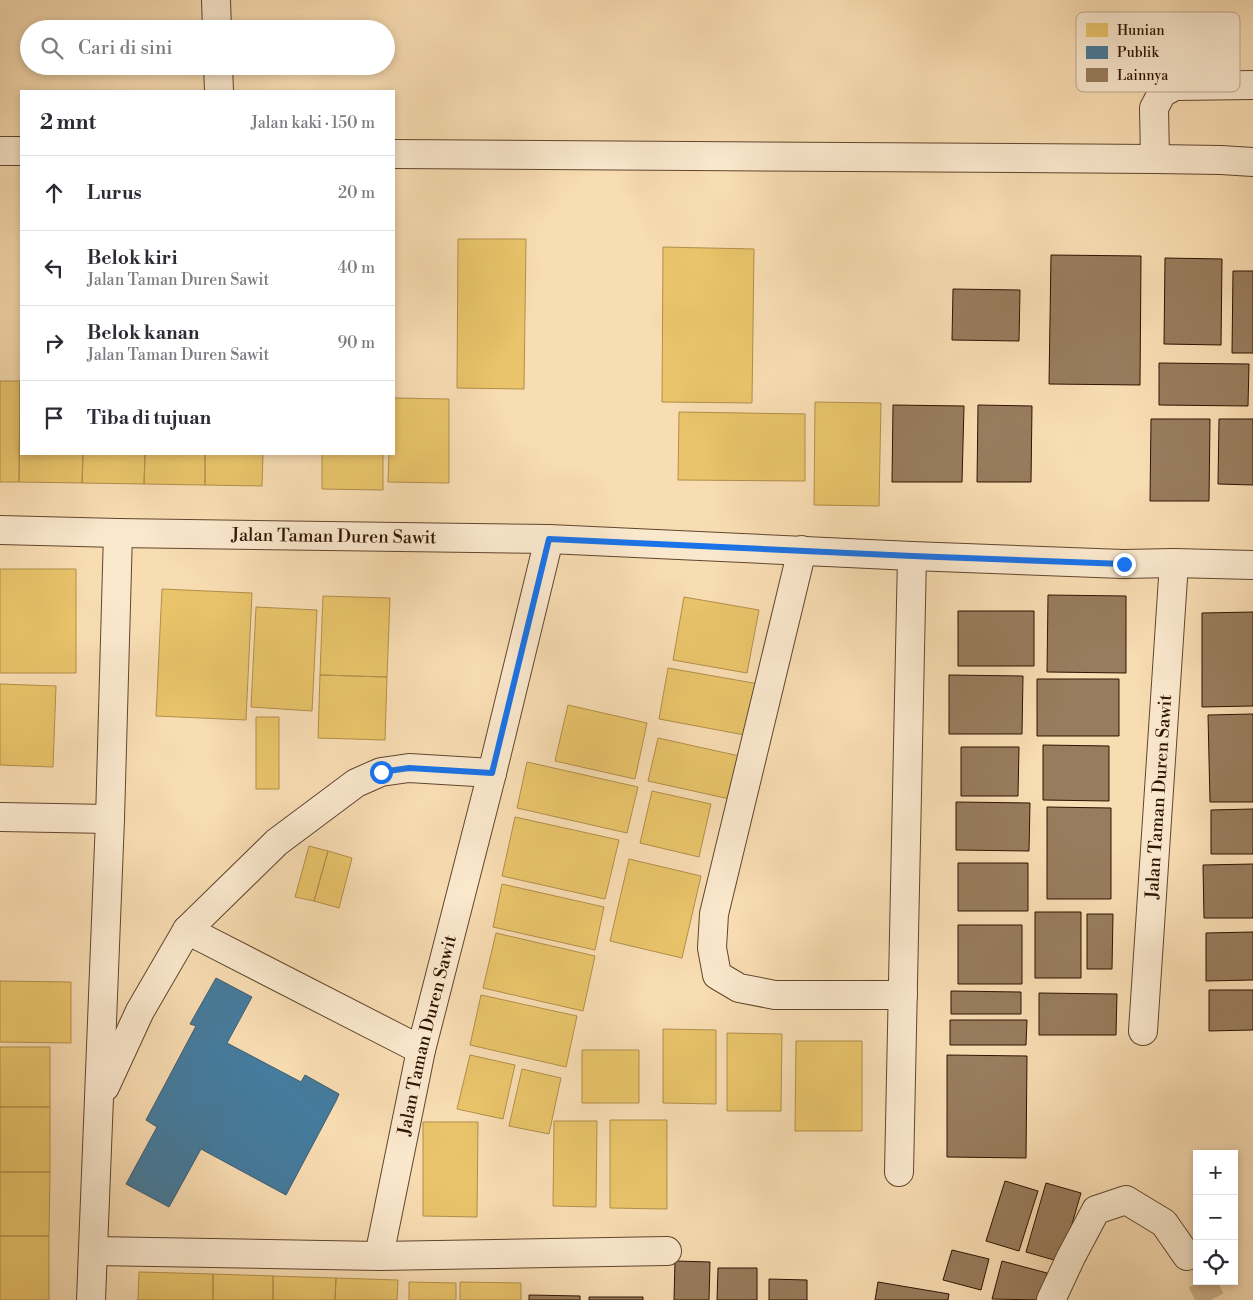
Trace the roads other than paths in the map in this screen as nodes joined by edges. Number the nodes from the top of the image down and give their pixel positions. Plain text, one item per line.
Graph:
1 (216, 0) edge
2 (217, 20) edge
3 (218, 75) edge
4 (1240, 85) edge
5 (1253, 85) edge
6 (219, 90) edge
7 (1164, 92) edge
8 (0, 151) edge
9 (20, 152) edge
10 (395, 154) edge
11 (1155, 159) junction
12 (1253, 162) edge
13 (0, 530) edge
14 (118, 533) junction
15 (549, 539) junction
16 (802, 550) junction
17 (912, 556) junction
18 (1174, 563) junction
19 (1253, 565) edge
20 (492, 773) junction
21 (0, 817) edge
22 (110, 819) junction
23 (187, 930) junction
24 (903, 995) junction
25 (1143, 1031) dead end
26 (421, 1050) junction
27 (99, 1100) junction
28 (899, 1172) dead end
29 (94, 1251) junction
30 (667, 1251) dead end
31 (379, 1256) junction
32 (1187, 1256) dead end
33 (91, 1300) edge
34 (1051, 1300) edge

1 - 2 street
3 - 6 street
4 - 5 street
7 - 11 street
8 - 9 street
10 - 11 street
11 - 12 street
13 - 14 street, Jalan Taman Duren Sawit
14 - 15 street, Jalan Taman Duren Sawit
14 - 22 street
15 - 16 street, Jalan Taman Duren Sawit
15 - 20 street, Jalan Taman Duren Sawit
16 - 17 street, Jalan Taman Duren Sawit
16 - 24 street
17 - 18 street, Jalan Taman Duren Sawit
17 - 24 street
18 - 19 street, Jalan Taman Duren Sawit
18 - 25 street, Jalan Taman Duren Sawit
20 - 23 street
20 - 26 street, Jalan Taman Duren Sawit
21 - 22 street
22 - 27 street
23 - 26 street
23 - 27 street
24 - 28 street
26 - 31 street, Jalan Taman Duren Sawit
27 - 29 street
29 - 31 street
29 - 33 street
30 - 31 street
32 - 34 street

